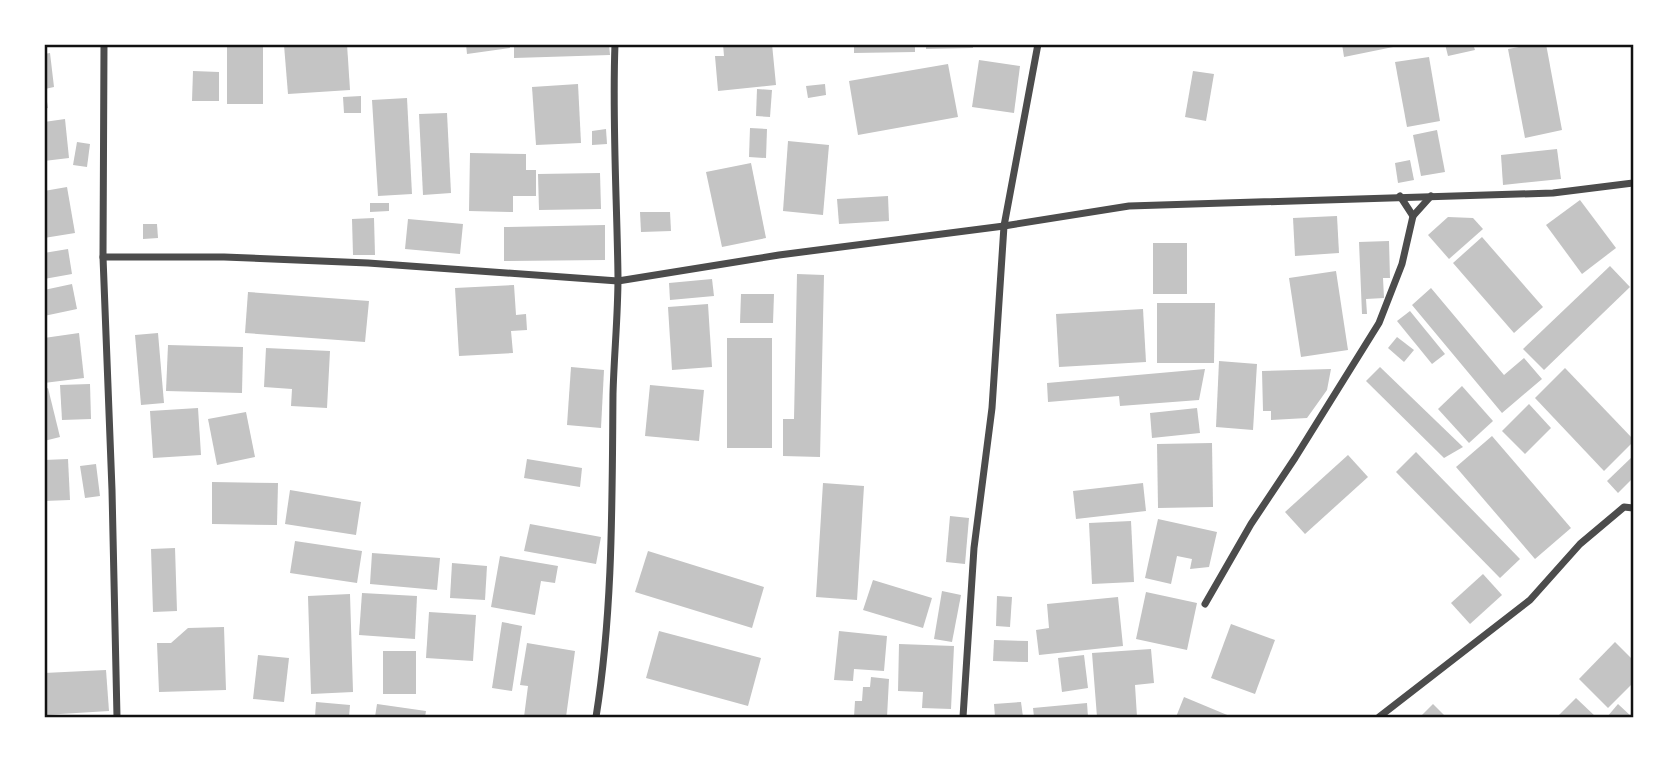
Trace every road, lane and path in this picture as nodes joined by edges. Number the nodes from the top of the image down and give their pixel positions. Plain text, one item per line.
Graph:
1 (104, 44) edge
2 (615, 44) edge
3 (1038, 44) edge
4 (1633, 183) edge
5 (1431, 196) junction
6 (1400, 197) junction
7 (1413, 216) junction
8 (1004, 226) junction
9 (103, 257) junction
10 (618, 281) junction
11 (1633, 508) edge
12 (1205, 604) dead end
13 (117, 717) edge
14 (596, 717) edge
15 (963, 717) edge
16 (1379, 717) edge

1 - 9 street
2 - 10 street
3 - 8 street
4 - 5 street
5 - 6 street
5 - 7 street
6 - 7 street
6 - 8 street
7 - 12 street
8 - 10 street
8 - 15 street
9 - 10 street
9 - 13 street
10 - 14 street
11 - 16 street

